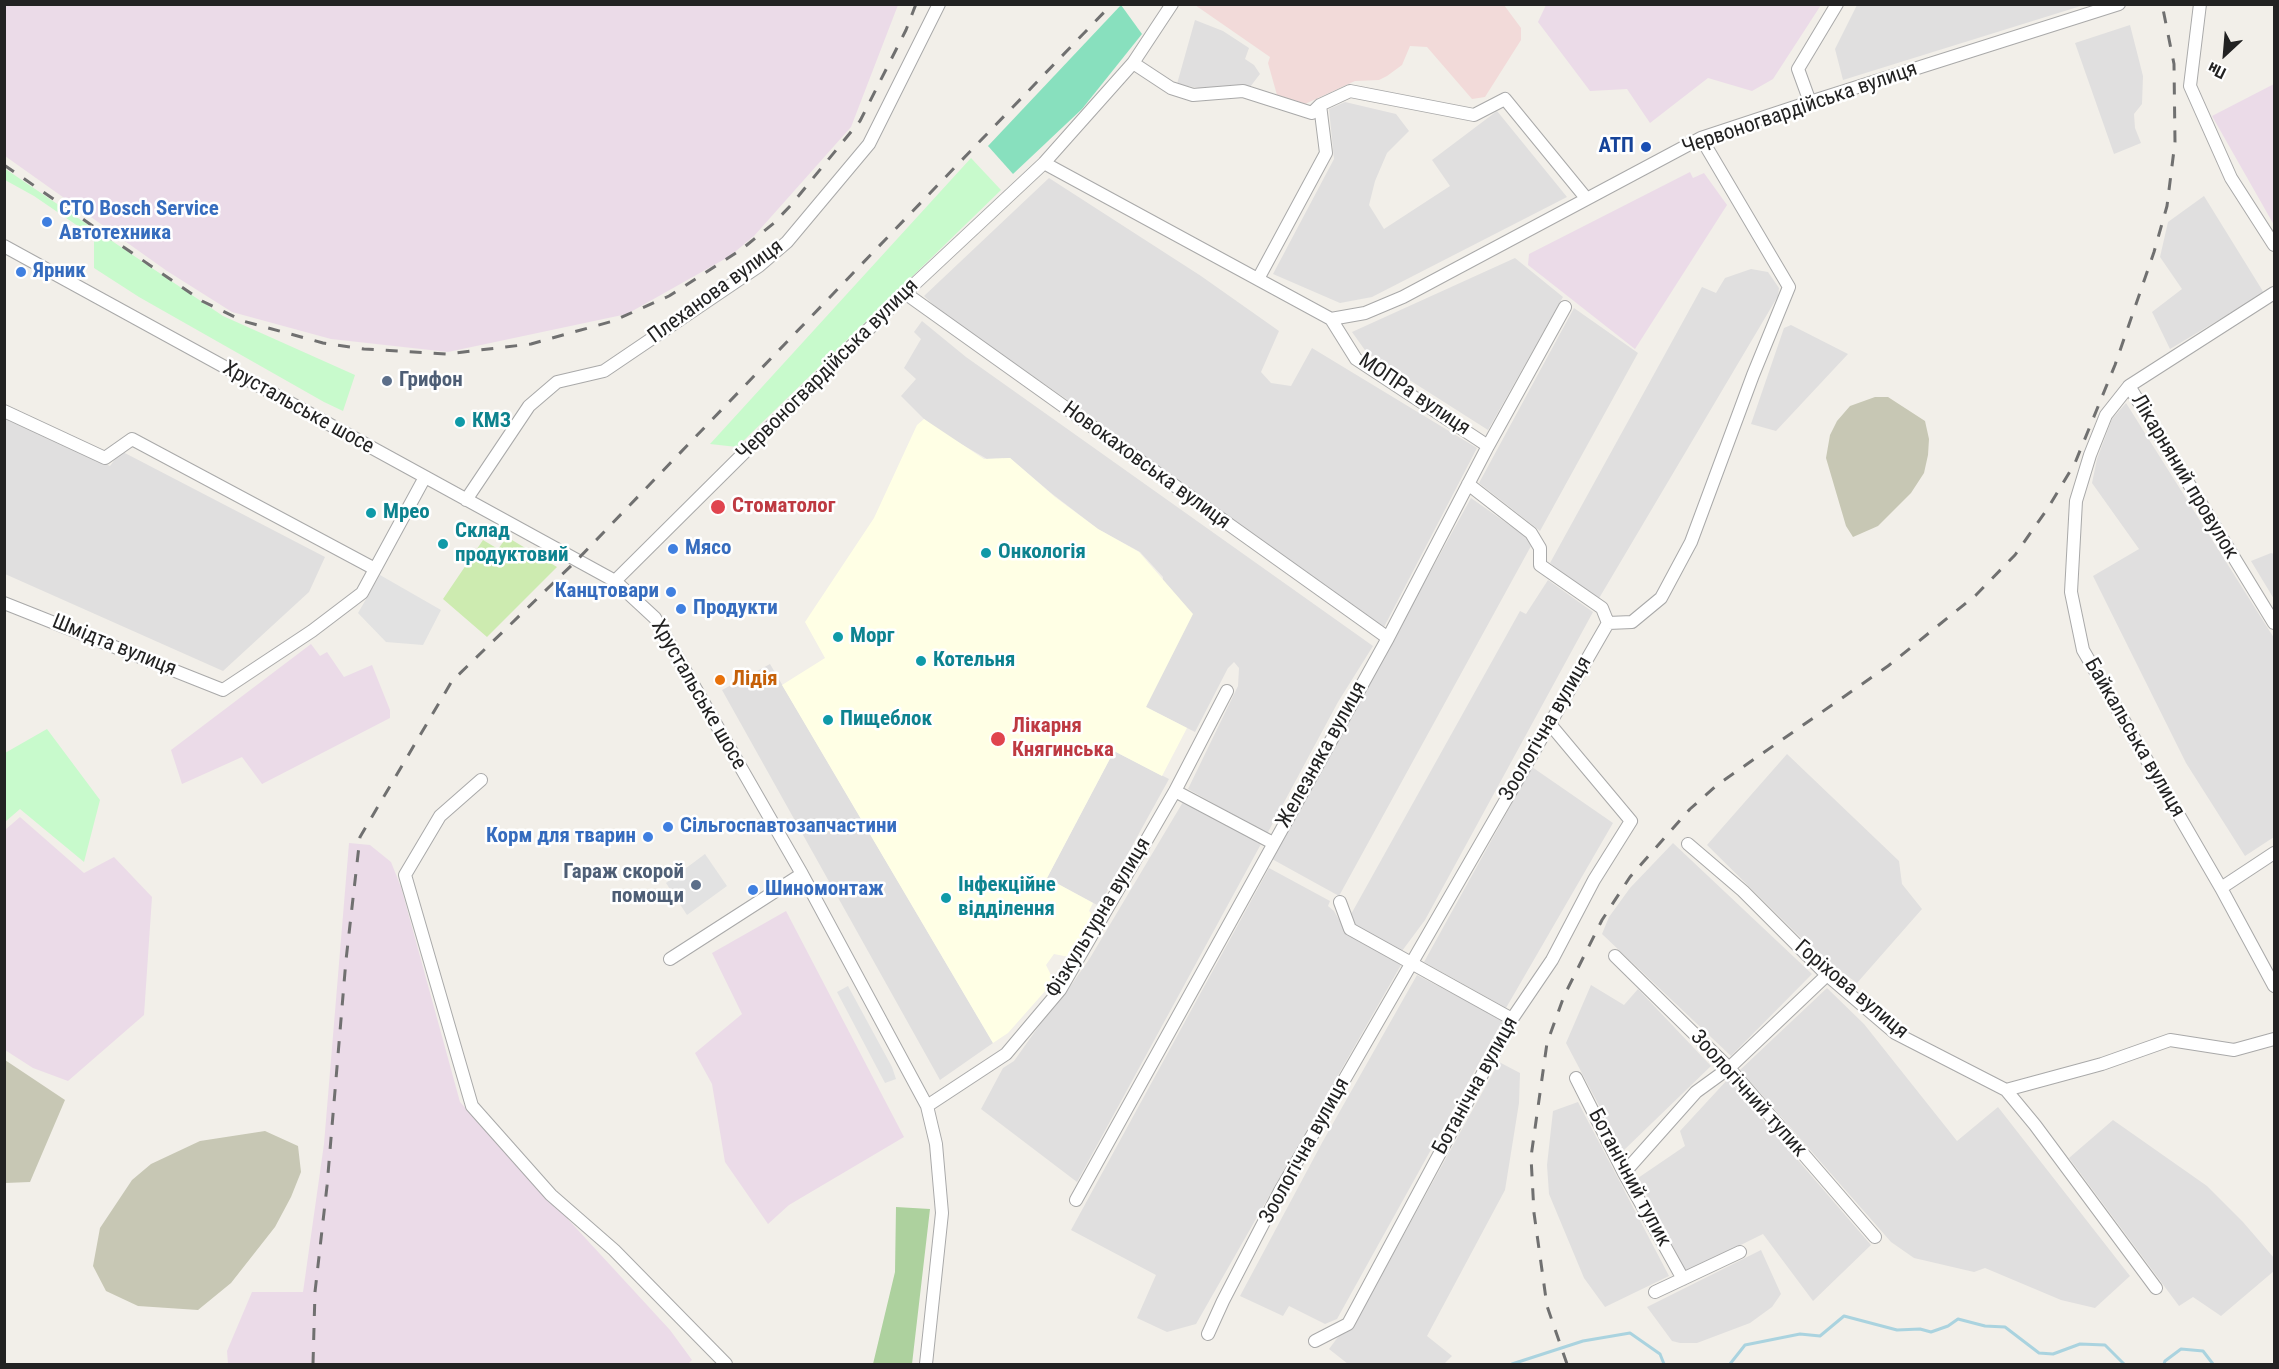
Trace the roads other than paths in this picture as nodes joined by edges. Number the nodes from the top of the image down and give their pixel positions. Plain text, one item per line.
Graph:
1 (939, 4) edge
2 (1172, 4) edge
3 (1837, 4) edge
4 (2119, 4) edge
5 (2200, 4) edge
6 (1133, 63) junction
7 (1810, 102) junction
8 (1320, 105) junction
9 (1701, 138) junction
10 (1044, 163) junction
11 (1586, 198) junction
12 (2274, 245) edge
13 (4, 246) edge
14 (1258, 279) junction
15 (905, 293) junction
16 (2274, 293) edge
17 (1565, 307) dead end
18 (1331, 318) junction
19 (2129, 386) junction
20 (4, 411) edge
21 (1488, 446) junction
22 (425, 477) junction
23 (1468, 484) junction
24 (466, 500) junction
25 (375, 569) junction
26 (615, 582) junction
27 (4, 603) edge
28 (1608, 623) junction
29 (2274, 623) edge
30 (1388, 638) junction
31 (1227, 691) dead end
32 (1549, 723) junction
33 (481, 780) dead end
34 (1175, 791) junction
35 (1273, 843) junction
36 (1688, 844) dead end
37 (2274, 854) edge
38 (802, 874) junction
39 (2221, 888) junction
40 (1340, 902) dead end
41 (1615, 957) dead end
42 (670, 959) dead end
43 (1412, 964) junction
44 (1827, 975) junction
45 (2274, 986) edge
46 (1512, 1019) junction
47 (2274, 1040) edge
48 (1730, 1068) junction
49 (1576, 1077) dead end
50 (2006, 1090) junction
51 (927, 1106) junction
52 (1624, 1173) junction
53 (1076, 1200) dead end
54 (1875, 1237) dead end
55 (1740, 1252) dead end
56 (1683, 1279) junction
57 (2156, 1288) dead end
58 (1655, 1292) dead end
59 (1208, 1334) dead end
60 (1315, 1341) dead end
61 (726, 1365) edge
62 (926, 1365) edge

1 - 24 street, Плеханова вулиця
2 - 6 street, Червоногвардійська вулиця
3 - 7 street
4 - 7 street, Червоногвардійська вулиця
5 - 12 street
6 - 8 street
6 - 10 street, Червоногвардійська вулиця
7 - 9 street, Червоногвардійська вулиця
8 - 11 street
8 - 14 street
9 - 11 street, Червоногвардійська вулиця
9 - 28 street
10 - 14 street
10 - 15 street, Червоногвардійська вулиця
11 - 18 street, Червоногвардійська вулиця
13 - 22 street, Хрустальське шосе
14 - 18 street
15 - 26 street, Червоногвардійська вулиця
15 - 30 street, Новокаховська вулиця
16 - 19 street, Лікарняний провулок
17 - 21 street, Железняка вулиця
18 - 21 street, МОПРа вулиця
19 - 29 street, Лікарняний провулок
19 - 39 street, Байкальська вулиця
20 - 25 street
21 - 23 street, Железняка вулиця
22 - 24 street, Хрустальське шосе
22 - 25 street
23 - 28 street
23 - 30 street, Железняка вулиця
24 - 26 street, Хрустальське шосе
25 - 27 street, Шмідта вулиця
26 - 38 street, Хрустальське шосе
28 - 32 street, Зоологічна вулиця
30 - 35 street, Железняка вулиця
31 - 34 street, Фізкультурна вулиця
32 - 43 street, Зоологічна вулиця
32 - 46 street, Ботанічна вулиця
33 - 61 street
34 - 35 street
34 - 51 street, Фізкультурна вулиця
35 - 53 street, Железняка вулиця
36 - 44 street, Горіхова вулиця
37 - 39 street
38 - 42 street
38 - 51 street, Хрустальське шосе
39 - 45 street, Байкальська вулиця
40 - 43 street
41 - 48 street, Зоологічний тупик
43 - 46 street
43 - 59 street, Зоологічна вулиця
44 - 48 street
44 - 50 street, Горіхова вулиця
46 - 60 street, Ботанічна вулиця
47 - 50 street
48 - 52 street
48 - 54 street, Зоологічний тупик
49 - 52 street, Ботанічний тупик
50 - 57 street, Горіхова вулиця
51 - 62 street, Хрустальське шосе
52 - 56 street, Ботанічний тупик
55 - 56 street
56 - 58 street

